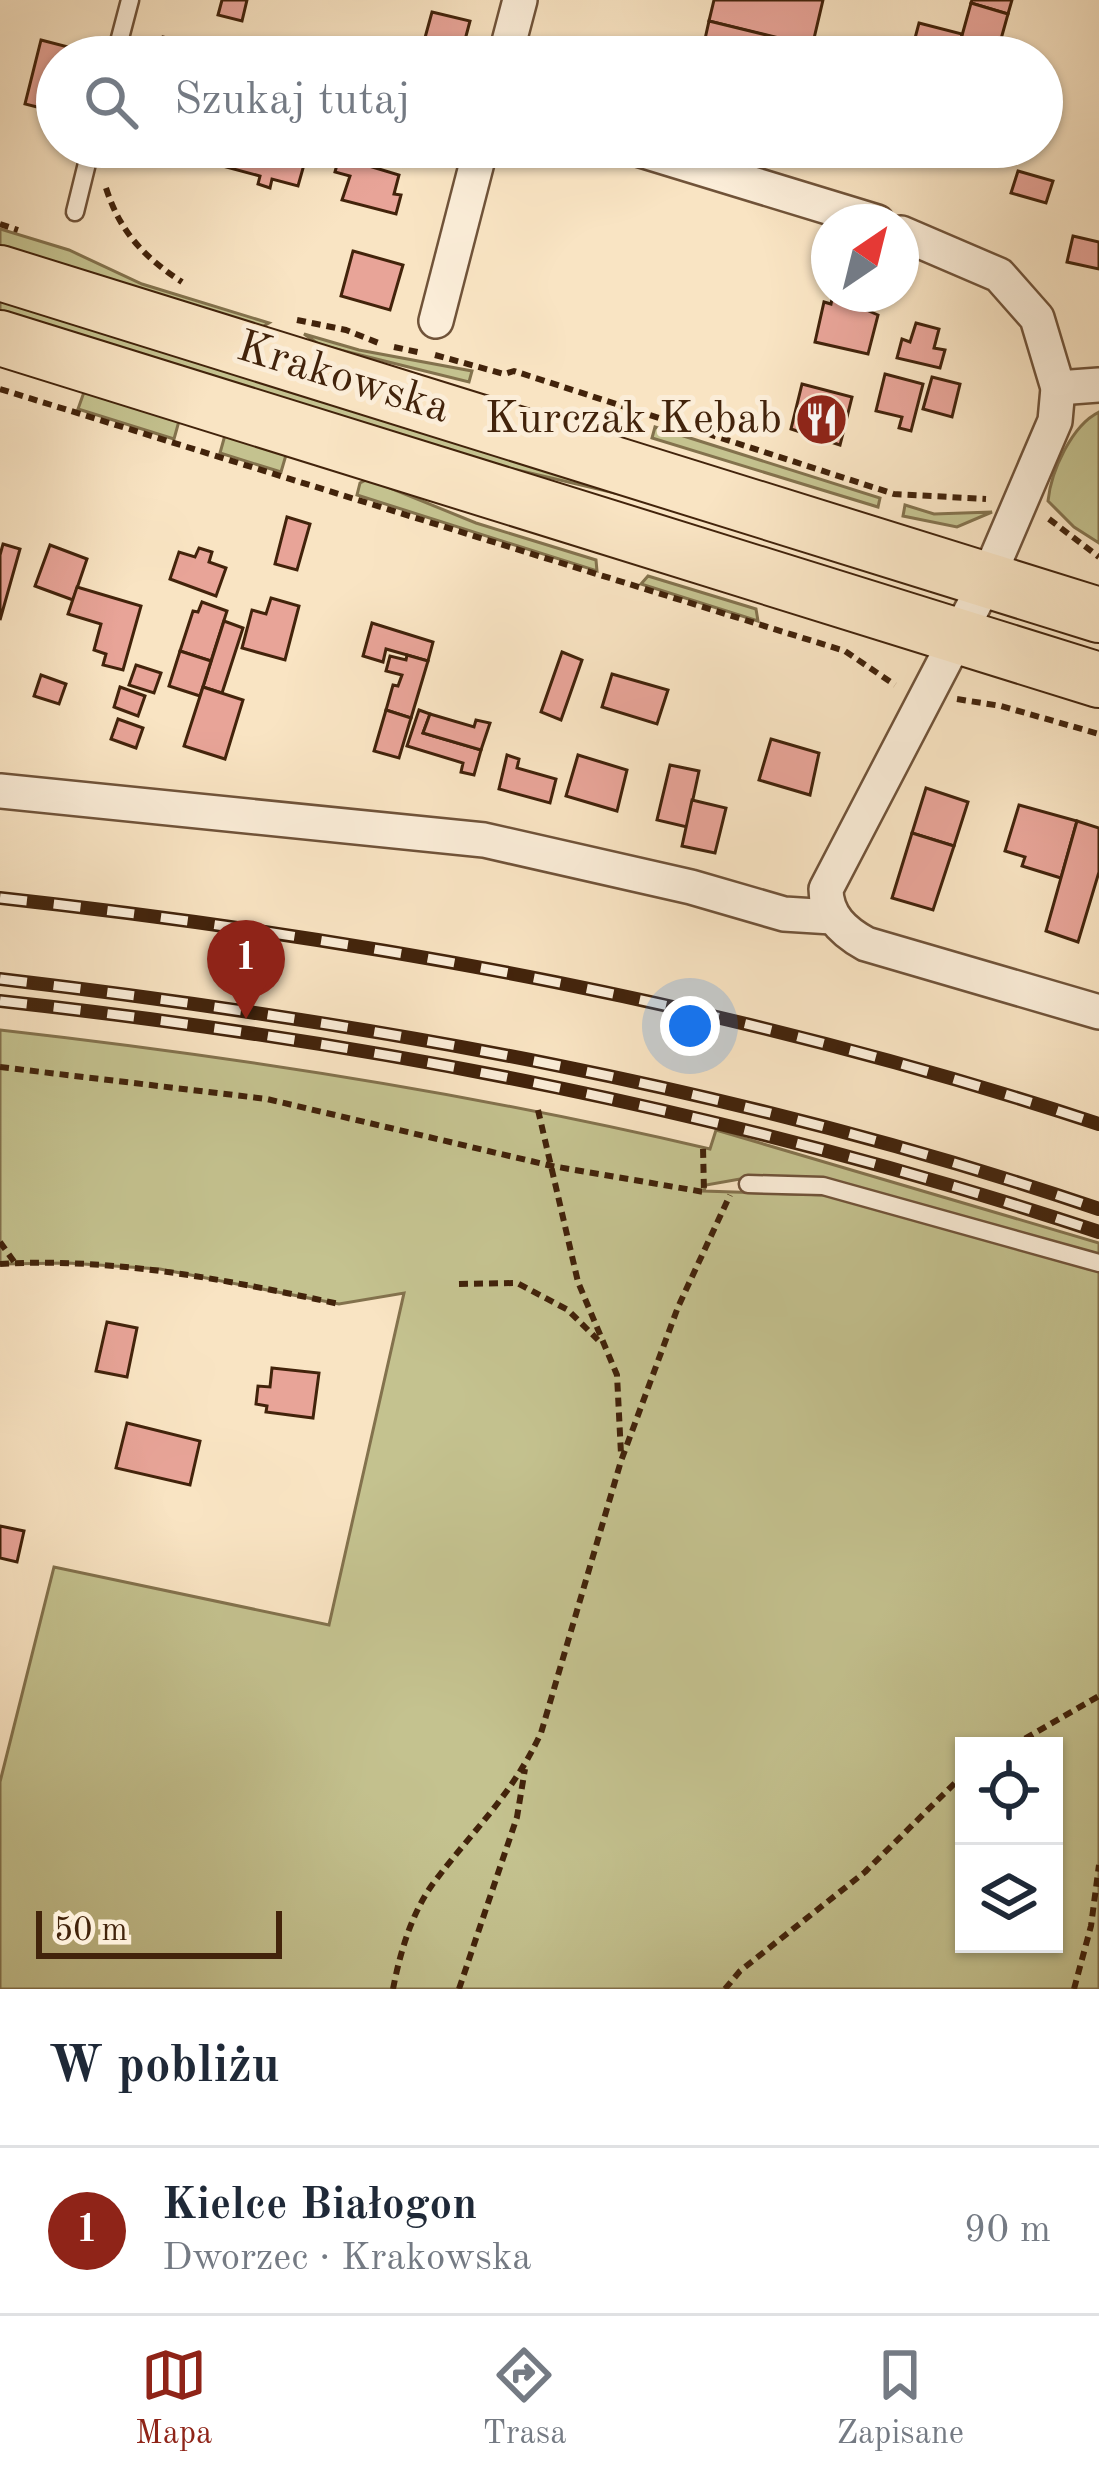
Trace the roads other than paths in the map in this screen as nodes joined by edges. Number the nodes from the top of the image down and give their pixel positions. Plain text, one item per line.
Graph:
1 (130, 0) edge
2 (520, 0) edge
3 (121, 36) edge
4 (511, 36) edge
5 (86, 168) edge
6 (476, 168) edge
7 (700, 168) edge
8 (818, 204) edge
9 (75, 212) dead end
10 (919, 241) edge
11 (0, 273) edge
12 (436, 321) dead end
13 (0, 338) edge
14 (1099, 385) edge
15 (1058, 388) junction
16 (986, 580) junction
17 (1099, 615) edge
18 (957, 636) junction
19 (1099, 680) edge
20 (0, 791) edge
21 (832, 917) junction
22 (1099, 1012) edge
23 (748, 1184) road end
24 (1099, 1263) edge

1 - 3 lane
2 - 4 street
5 - 9 lane
6 - 12 street
7 - 8 street
10 - 15 street
11 - 16 main road, Krakowska
13 - 18 main road, Krakowska
14 - 15 street
15 - 16 street
16 - 17 main road, Krakowska
16 - 18 street
18 - 19 main road, Krakowska
18 - 21 street
20 - 21 street
21 - 22 street
23 - 24 lane

